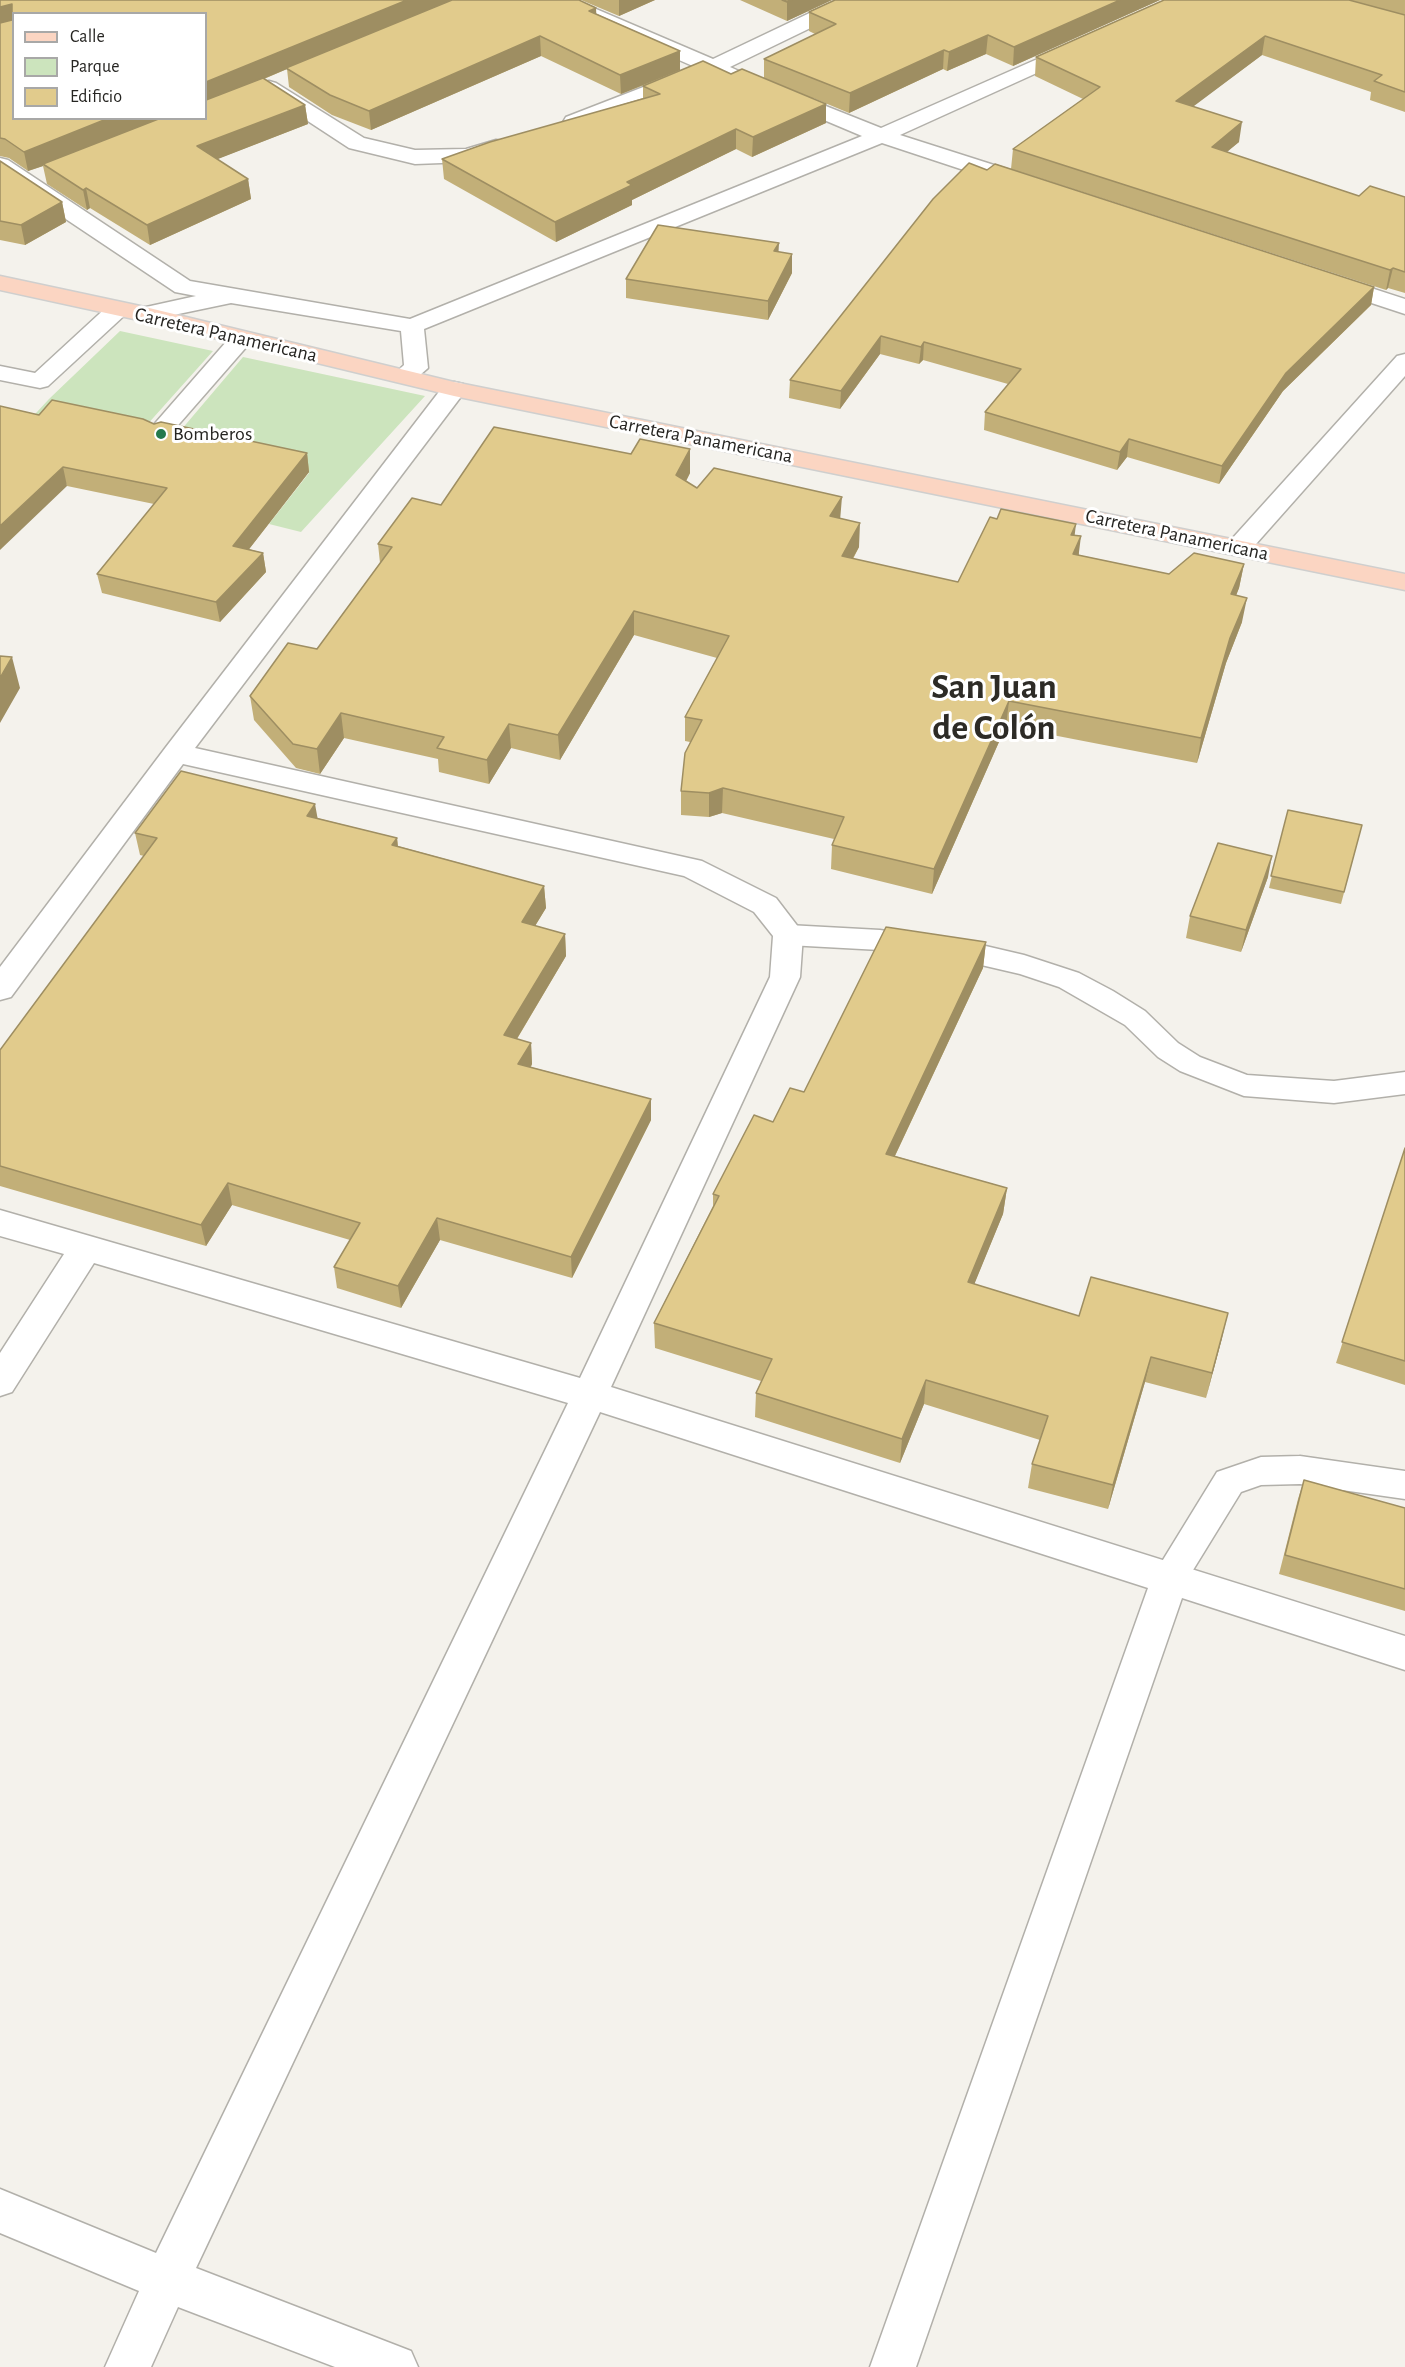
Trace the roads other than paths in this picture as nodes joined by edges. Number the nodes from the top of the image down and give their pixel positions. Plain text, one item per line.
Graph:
1 (558, 0) edge
2 (853, 0) edge
3 (1096, 39) edge
4 (713, 68) junction
5 (291, 78) edge
6 (269, 87) junction
7 (248, 96) edge
8 (555, 129) edge
9 (881, 136) junction
10 (512, 142) edge
11 (0, 165) edge
12 (47, 173) edge
13 (26, 182) junction
14 (1029, 184) edge
15 (1314, 277) edge
16 (0, 283) edge
17 (231, 296) junction
18 (1405, 307) edge
19 (118, 309) junction
20 (145, 314) junction
21 (412, 326) junction
22 (241, 339) junction
23 (1405, 361) edge
24 (0, 373) edge
25 (404, 376) junction
26 (454, 388) junction
27 (158, 434) edge
28 (1239, 548) junction
29 (1405, 582) edge
30 (176, 753) junction
31 (788, 935) junction
32 (0, 989) edge
33 (1405, 1083) edge
34 (0, 1223) edge
35 (85, 1249) junction
36 (0, 1382) edge
37 (590, 1395) junction
38 (1405, 1485) edge
39 (1170, 1578) junction
40 (1405, 1653) edge
41 (0, 2211) edge
42 (167, 2280) junction
43 (128, 2367) edge
44 (395, 2367) edge
45 (893, 2367) edge

1 - 4 street
2 - 4 street
3 - 9 street
4 - 8 street
4 - 9 street
5 - 6 street
6 - 7 street
6 - 10 street
9 - 14 street
9 - 21 street
11 - 13 street
12 - 13 street
13 - 17 street
15 - 18 street
16 - 19 main road, Carretera Panamericana
17 - 20 street
17 - 21 street
19 - 20 main road, Carretera Panamericana
19 - 24 lane
20 - 22 main road, Carretera Panamericana
21 - 25 street
22 - 25 main road, Carretera Panamericana
22 - 27 lane
23 - 28 street
25 - 26 main road, Carretera Panamericana
26 - 28 main road, Carretera Panamericana
26 - 30 street
28 - 29 main road, Carretera Panamericana
30 - 31 street
30 - 32 street
31 - 33 lane
31 - 37 street
34 - 35 street
35 - 36 street
35 - 37 street
37 - 39 street
37 - 42 street
38 - 39 lane
39 - 40 street
39 - 45 street
41 - 42 street
42 - 43 street
42 - 44 street

